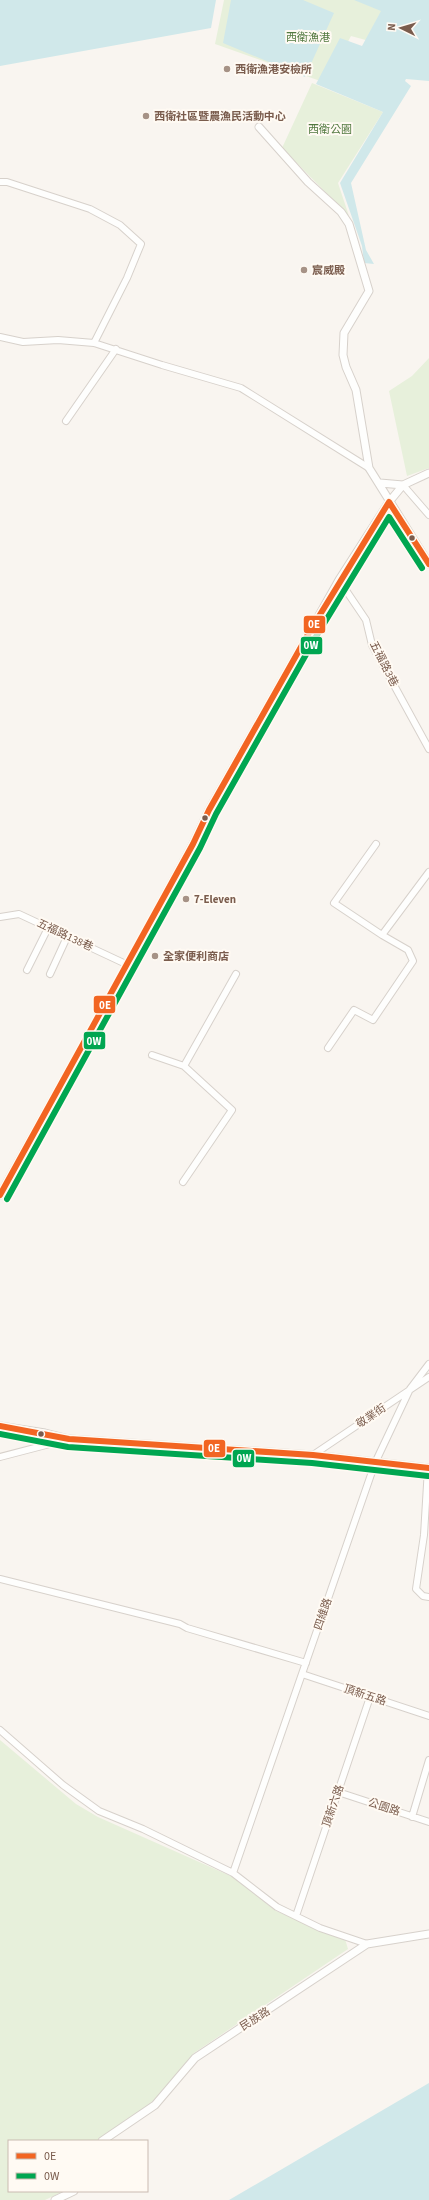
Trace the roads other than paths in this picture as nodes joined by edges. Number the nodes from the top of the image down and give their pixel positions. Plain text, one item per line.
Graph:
1 (259, 127) dead end
2 (0, 182) edge
3 (0, 337) edge
4 (94, 343) junction
5 (116, 349) junction
6 (66, 421) dead end
7 (370, 468) junction
8 (429, 473) edge
9 (380, 483) junction
10 (403, 485) junction
11 (389, 502) junction
12 (429, 515) edge
13 (429, 564) edge
14 (339, 580) junction
15 (429, 749) edge
16 (376, 844) dead end
17 (429, 872) edge
18 (0, 917) edge
19 (48, 928) junction
20 (382, 935) junction
21 (67, 937) junction
22 (128, 965) junction
23 (27, 970) dead end
24 (50, 974) dead end
25 (236, 974) dead end
26 (328, 1048) dead end
27 (152, 1055) dead end
28 (184, 1066) junction
29 (183, 1182) dead end
30 (0, 1195) edge
31 (429, 1364) edge
32 (429, 1377) edge
33 (410, 1389) junction
34 (0, 1426) edge
35 (69, 1439) junction
36 (313, 1455) junction
37 (0, 1457) edge
38 (375, 1463) junction
39 (428, 1468) edge
40 (426, 1536) edge
41 (0, 1579) edge
42 (426, 1597) edge
43 (306, 1663) junction
44 (302, 1674) junction
45 (370, 1697) junction
46 (429, 1716) edge
47 (0, 1730) edge
48 (429, 1760) edge
49 (338, 1792) junction
50 (412, 1817) junction
51 (429, 1822) edge
52 (233, 1873) junction
53 (296, 1916) junction
54 (429, 1934) edge
55 (367, 1944) junction
56 (103, 2140) edge
57 (72, 2192) edge
58 (55, 2200) edge

1 - 7 street
2 - 4 street
3 - 4 street
4 - 5 street
5 - 6 street
5 - 7 street
7 - 9 street
8 - 10 street
9 - 10 street
9 - 11 street
10 - 11 street
10 - 12 street
11 - 13 street
11 - 14 street
14 - 15 street, 五福路3巷
14 - 22 street
16 - 20 street
17 - 20 street
18 - 19 street, 五福路138巷
19 - 21 street, 五福路138巷
19 - 23 street
20 - 26 street
21 - 22 street, 五福路138巷
21 - 24 street
22 - 30 street
25 - 28 street
27 - 28 street
28 - 29 street
31 - 33 street, 四維路
32 - 33 street, 敬業街
33 - 36 street, 敬業街
33 - 38 street, 四維路
34 - 35 street
35 - 36 street
35 - 37 street
36 - 38 street
38 - 39 street
38 - 43 street, 四維路
39 - 40 street
40 - 42 street
41 - 43 street
43 - 44 street, 四維路
44 - 45 street, 頂新五路
44 - 52 street, 四維路
45 - 46 street, 頂新五路
45 - 49 street, 頂新六路
47 - 52 street
48 - 50 street
49 - 50 street, 公園路
49 - 53 street, 頂新六路
50 - 51 street, 公園路
52 - 53 street
53 - 55 street
54 - 55 street, 民族路
55 - 56 street, 民族路
57 - 58 street

